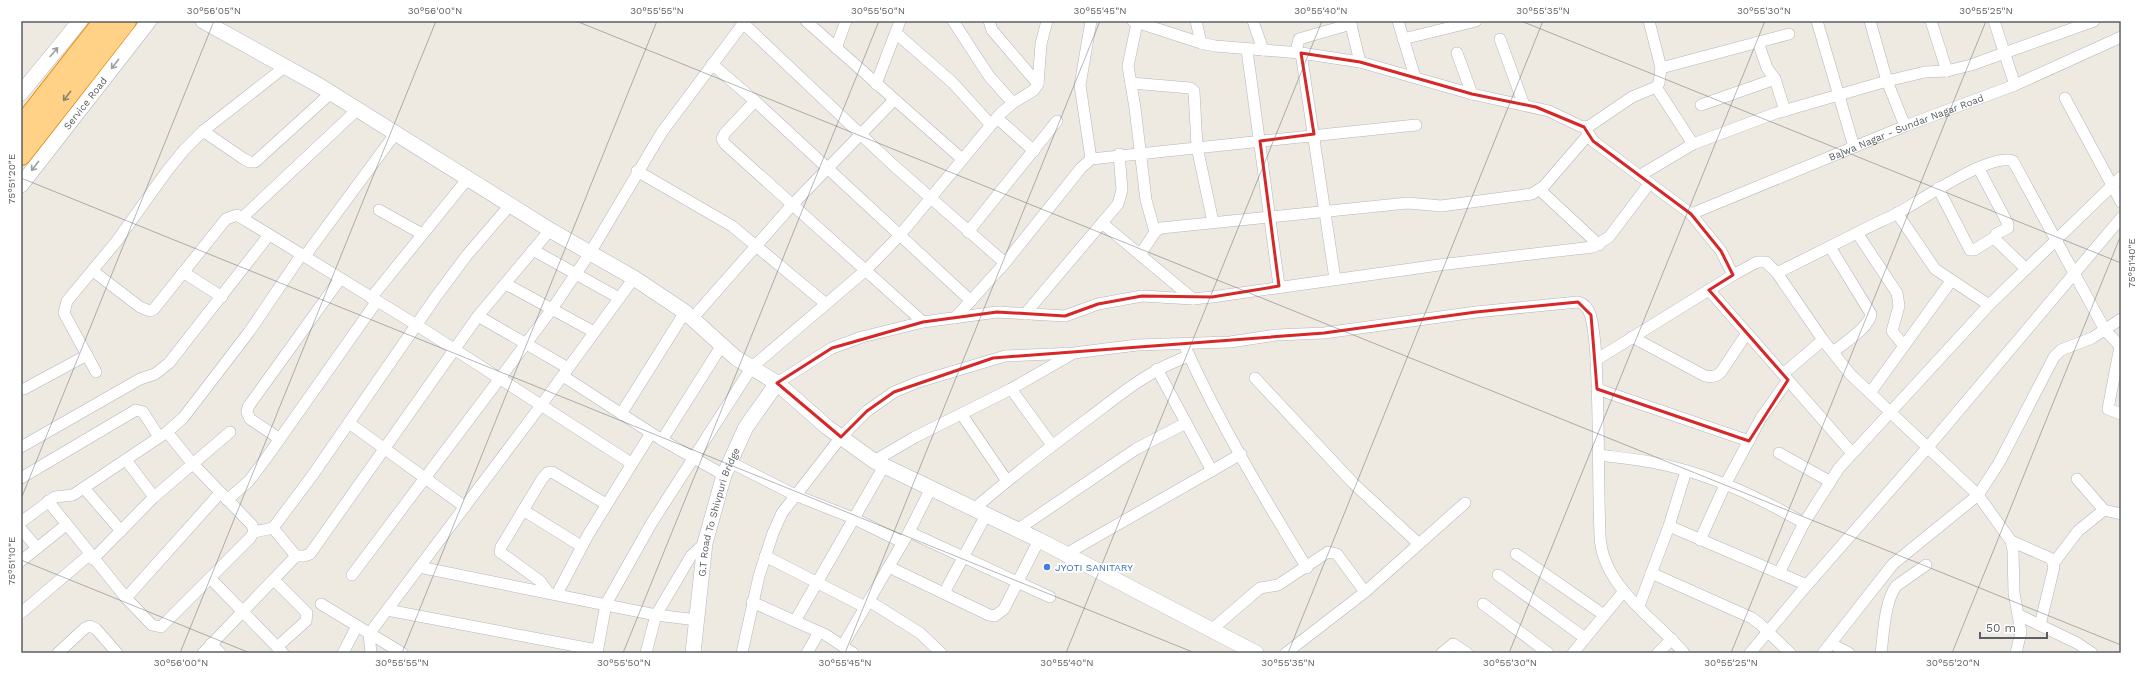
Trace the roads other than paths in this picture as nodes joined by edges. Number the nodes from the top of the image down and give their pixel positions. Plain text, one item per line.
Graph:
1 (80, 21) edge
2 (104, 21) edge
3 (126, 21) edge
4 (149, 21) edge
5 (203, 21) edge
6 (224, 21) edge
7 (806, 21) edge
8 (846, 21) edge
9 (900, 21) edge
10 (953, 21) edge
11 (989, 21) edge
12 (1047, 21) edge
13 (1091, 21) edge
14 (1196, 21) edge
15 (1254, 21) edge
16 (1398, 21) edge
17 (1476, 21) edge
18 (1649, 21) edge
19 (1817, 21) edge
20 (1870, 21) edge
21 (1931, 21) edge
22 (1994, 21) edge
23 (2094, 21) edge
24 (744, 22) edge
25 (1135, 22) edge
26 (1350, 22) edge
27 (896, 34) junction
28 (1789, 34) dead end
29 (2121, 37) edge
30 (1404, 39) junction
31 (1500, 39) dead end
32 (1758, 42) junction
33 (1201, 43) junction
34 (836, 48) junction
35 (1247, 50) junction
36 (1262, 50) junction
37 (1299, 53) junction
38 (1457, 53) dead end
39 (2005, 53) junction
40 (1360, 62) junction
41 (712, 64) junction
42 (286, 66) junction
43 (1661, 68) junction
44 (1947, 71) junction
45 (1415, 77) junction
46 (1775, 79) junction
47 (1887, 81) junction
48 (1131, 82) junction
49 (876, 84) junction
50 (1038, 84) junction
51 (2015, 85) junction
52 (1656, 87) junction
53 (21, 93) edge
54 (331, 93) junction
55 (1472, 94) junction
56 (1838, 95) junction
57 (2065, 98) dead end
58 (894, 100) junction
59 (755, 101) junction
60 (1013, 103) junction
61 (1524, 105) junction
62 (1701, 105) dead end
63 (358, 109) junction
64 (1785, 111) junction
65 (1058, 121) dead end
66 (994, 122) junction
67 (1416, 125) dead end
68 (1905, 126) junction
69 (21, 127) edge
70 (203, 131) junction
71 (1586, 131) junction
72 (395, 134) junction
73 (860, 134) junction
74 (1314, 134) junction
75 (1260, 141) junction
76 (1693, 144) junction
77 (1854, 146) junction
78 (1197, 147) junction
79 (1034, 151) junction
80 (1141, 153) junction
81 (21, 154) edge
82 (1119, 154) junction
83 (962, 159) junction
84 (1090, 159) junction
85 (827, 168) junction
86 (1979, 169) junction
87 (637, 171) junction
88 (1639, 176) junction
89 (2121, 176) edge
90 (469, 177) junction
91 (1649, 184) junction
92 (21, 185) edge
93 (2112, 187) junction
94 (1938, 188) junction
95 (1540, 190) junction
96 (930, 198) junction
97 (2121, 202) edge
98 (510, 205) junction
99 (792, 205) junction
100 (379, 210) dead end
101 (1325, 212) junction
102 (1897, 213) junction
103 (1691, 214) junction
104 (1269, 216) junction
105 (243, 217) junction
106 (2121, 218) edge
107 (1213, 222) junction
108 (1102, 223) junction
109 (550, 230) junction
110 (968, 232) junction
111 (1155, 232) junction
112 (1858, 232) junction
113 (422, 234) junction
114 (269, 235) junction
115 (900, 235) junction
116 (1995, 238) junction
117 (2057, 240) junction
118 (757, 244) junction
119 (1599, 245) junction
120 (1830, 247) junction
121 (592, 249) junction
122 (533, 250) junction
123 (304, 255) junction
124 (1140, 255) junction
125 (1005, 263) junction
126 (2026, 269) junction
127 (866, 270) junction
128 (93, 271) junction
129 (183, 272) junction
130 (1777, 273) junction
131 (576, 274) junction
132 (1733, 274) junction
133 (2075, 274) junction
134 (634, 278) junction
135 (340, 279) junction
136 (1336, 279) junction
137 (1951, 281) junction
138 (506, 284) junction
139 (1279, 286) junction
140 (1709, 290) junction
141 (222, 297) junction
142 (619, 298) junction
143 (374, 299) junction
144 (1193, 299) junction
145 (971, 301) junction
146 (826, 304) junction
147 (1989, 305) junction
148 (552, 309) junction
149 (692, 312) junction
150 (1025, 314) junction
151 (478, 316) junction
152 (955, 318) junction
153 (2121, 319) edge
154 (923, 322) junction
155 (415, 324) junction
156 (2105, 330) junction
157 (2121, 331) edge
158 (594, 332) junction
159 (1747, 333) junction
160 (1632, 337) junction
161 (1823, 340) junction
162 (525, 343) junction
163 (1184, 344) junction
164 (722, 345) junction
165 (1904, 346) junction
166 (454, 349) junction
167 (1833, 352) junction
168 (1074, 353) junction
169 (87, 355) junction
170 (1189, 356) junction
171 (1596, 360) junction
172 (752, 367) junction
173 (1157, 368) junction
174 (96, 372) dead end
175 (565, 372) junction
176 (499, 377) junction
177 (1785, 377) junction
178 (1256, 378) dead end
179 (777, 383) junction
180 (24, 389) dead end
181 (1011, 389) junction
182 (1597, 389) junction
183 (1870, 393) junction
184 (542, 404) junction
185 (1890, 412) junction
186 (622, 414) junction
187 (2121, 414) edge
188 (962, 415) junction
189 (349, 423) junction
190 (1186, 423) junction
191 (230, 432) dead end
192 (651, 433) junction
193 (163, 435) junction
194 (841, 437) junction
195 (280, 439) junction
196 (662, 440) junction
197 (1748, 442) junction
198 (1052, 446) junction
199 (21, 447) edge
200 (1928, 447) junction
201 (385, 448) junction
202 (1779, 453) dead end
203 (1852, 453) junction
204 (1241, 454) junction
205 (1599, 455) junction
206 (692, 458) junction
207 (126, 460) junction
208 (192, 463) junction
209 (631, 463) junction
210 (879, 464) junction
211 (727, 469) junction
212 (1212, 471) junction
213 (1686, 471) junction
214 (424, 477) junction
215 (21, 478) edge
216 (2076, 479) dead end
217 (1007, 481) junction
218 (1829, 481) junction
219 (1726, 485) junction
220 (84, 488) junction
221 (931, 488) junction
222 (795, 495) junction
223 (1978, 495) junction
224 (224, 496) junction
225 (154, 497) junction
226 (48, 501) junction
227 (1465, 503) dead end
228 (606, 504) junction
229 (465, 507) junction
230 (523, 510) junction
231 (2104, 510) junction
232 (980, 512) junction
233 (2121, 514) edge
234 (853, 518) junction
235 (21, 522) edge
236 (1804, 523) junction
237 (66, 525) junction
238 (1669, 526) junction
239 (273, 528) junction
240 (21, 529) edge
241 (1018, 530) junction
242 (121, 531) junction
243 (254, 532) junction
244 (909, 532) junction
245 (1039, 540) junction
246 (1700, 540) junction
247 (2011, 541) junction
248 (902, 542) junction
249 (705, 543) junction
250 (1419, 544) junction
251 (582, 546) junction
252 (37, 548) junction
253 (1066, 554) junction
254 (1516, 554) dead end
255 (296, 556) junction
256 (765, 556) junction
257 (963, 556) junction
258 (91, 557) junction
259 (21, 561) edge
260 (2053, 564) junction
261 (1926, 565) dead end
262 (419, 567) junction
263 (889, 567) junction
264 (1307, 568) junction
265 (1651, 573) junction
266 (1779, 573) junction
267 (1498, 575) dead end
268 (352, 576) dead end
269 (210, 578) junction
270 (274, 580) junction
271 (818, 581) junction
272 (1019, 583) junction
273 (1806, 585) junction
274 (1624, 591) junction
275 (1365, 592) junction
276 (552, 593) junction
277 (944, 593) junction
278 (1050, 597) dead end
279 (126, 598) junction
280 (752, 602) junction
281 (321, 604) dead end
282 (606, 604) junction
283 (867, 604) junction
284 (1483, 604) dead end
285 (1639, 606) junction
286 (387, 610) junction
287 (243, 612) junction
288 (21, 613) edge
289 (656, 614) junction
290 (1604, 614) junction
291 (2019, 615) junction
292 (697, 620) junction
293 (794, 621) junction
294 (357, 626) junction
295 (2040, 626) junction
296 (1210, 631) junction
297 (819, 632) junction
298 (1769, 632) junction
299 (369, 634) junction
300 (1585, 638) junction
301 (1672, 639) junction
302 (211, 644) junction
303 (1832, 644) junction
304 (843, 645) junction
305 (280, 650) edge
306 (597, 652) edge
307 (744, 652) edge
308 (58, 653) edge
309 (117, 653) edge
310 (203, 653) edge
311 (220, 653) edge
312 (343, 653) edge
313 (371, 653) edge
314 (402, 653) edge
315 (646, 653) edge
316 (693, 653) edge
317 (807, 653) edge
318 (853, 653) edge
319 (941, 653) edge
320 (1256, 653) edge
321 (1286, 653) edge
322 (1442, 653) edge
323 (1467, 653) edge
324 (1548, 653) edge
325 (1573, 653) edge
326 (1658, 653) edge
327 (1684, 653) edge
328 (1750, 653) edge
329 (1790, 653) edge
330 (1823, 653) edge
331 (1849, 653) edge
332 (1881, 653) edge
333 (2016, 653) edge
334 (2092, 653) edge

53 -> 1 street
2 - 69 highway
3 -> 81 highway
4 -> 92 street, Service Road
5 - 42 street
6 - 121 street
7 - 34 street
8 - 34 street
9 - 27 street
10 - 60 street
11 - 50 street
12 - 50 street
13 - 84 street
14 - 33 street
15 - 36 street
16 - 30 street
17 - 30 street
18 - 43 street
19 - 56 street
20 - 47 street
21 - 44 street
22 - 39 street
23 - 39 street
24 - 41 street
24 - 73 street
25 - 33 street
25 - 48 street
26 - 37 street
26 - 40 street
27 - 49 street
27 - 66 street
28 - 32 street
29 - 51 street, Bajwa Nagar - Sundar Nagar Road
30 - 45 street
31 - 61 street
32 - 43 street
32 - 46 street
33 - 35 street
34 - 49 street
35 - 36 street
35 - 75 street
36 - 37 street
37 - 40 street
37 - 74 street
38 - 55 street
39 - 44 street
39 - 51 street
40 - 45 street
41 - 59 street
41 - 87 street
42 - 54 street
42 - 70 street
43 - 52 street
44 - 47 street
45 - 55 street
46 - 62 street
46 - 64 street
47 - 56 street
47 - 68 street
48 - 78 street
48 - 80 street
49 - 58 street
50 - 60 street
51 - 68 street, Bajwa Nagar - Sundar Nagar Road
52 - 71 street
52 - 76 street
54 - 63 street
54 - 70 street
55 - 61 street
56 - 64 street
56 - 77 street
57 - 93 street
58 - 73 street
58 - 83 street
59 - 85 street
59 - 99 street
60 - 66 street
61 - 71 street
63 - 72 street
63 - 105 street
64 - 76 street
65 - 79 street
66 - 79 street
66 - 83 street
67 - 74 street
68 - 77 street, Bajwa Nagar - Sundar Nagar Road
70 - 128 street
71 - 88 street
71 - 95 street
72 - 90 street
72 - 123 street
73 - 85 street
73 - 96 street
74 - 75 street
74 - 101 street
75 - 78 street
75 - 104 street
76 - 88 street
77 - 103 street, Bajwa Nagar - Sundar Nagar Road
78 - 80 street
78 - 107 street
79 - 110 street
80 - 82 street
80 - 111 street
82 - 84 street
82 - 108 street
83 - 96 street
84 - 125 street
85 - 99 street
85 - 115 street
86 - 94 street
86 - 116 street
86 - 117 street
87 - 118 street
87 - 121 street
88 - 91 street
89 - 93 street
90 - 98 street
90 - 113 street
91 - 103 street
91 - 119 street
93 - 97 street
93 - 117 street
94 - 102 street
94 - 116 street
95 - 101 street
95 - 119 street
96 - 110 street
96 - 115 street
98 - 109 street
98 - 155 street
99 - 118 street
99 - 127 street
100 - 113 street
101 - 104 street
101 - 136 street
102 - 112 street
102 - 137 street
103 - 132 street
104 - 107 street
104 - 139 street
105 - 114 street
105 - 129 street
106 - 133 street
107 - 111 street
108 - 124 street
108 - 150 street
109 - 121 street
109 - 122 street
110 - 125 street
111 - 124 street
112 - 120 street
112 - 165 street
113 - 143 street
114 - 123 street
114 - 141 street
115 - 127 street
115 - 145 street
116 - 126 street
117 - 126 street
117 - 133 street
118 - 146 street
118 - 149 street
119 - 136 street
120 - 130 street
120 - 167 street
121 - 131 street
121 - 134 street
121 - 149 street
122 - 131 street
122 - 138 street
123 - 135 street
123 - 193 street
124 - 144 street
125 - 145 street
126 - 147 street
127 - 146 street
127 - 154 street
128 - 129 street
128 - 169 street
129 - 141 street
130 - 132 street
130 - 161 street
131 - 142 street
131 - 148 street
132 - 140 street
133 - 156 street
133 - 200 street
134 - 142 street
134 - 149 street
135 - 143 street
135 - 195 street
136 - 139 street
137 - 147 street
137 - 165 street
138 - 148 street
138 - 151 street
139 - 144 street
140 - 159 street
140 - 160 street
141 - 199 street
142 - 158 street
143 - 155 street
143 - 195 street
144 - 150 street
145 - 152 street
146 - 172 street
147 - 185 street
148 - 158 street
148 - 162 street
149 - 164 street
149 - 172 street
149 - 186 street
150 - 152 street
151 - 162 street
151 - 166 street
152 - 154 street
153 - 156 street
154 - 179 street
155 - 166 street
155 - 189 street
156 - 157 street
156 - 187 street
156 - 223 street
158 - 175 street
159 - 160 street
159 - 177 street
160 - 171 street
161 - 167 street
161 - 177 street
162 - 175 street
162 - 176 street
163 - 168 street
163 - 170 street
163 - 171 street
164 - 172 street
164 - 196 street
165 - 183 street
166 - 176 street
166 - 201 street
167 - 183 street
168 - 181 street
168 - 194 street
169 - 174 street
169 - 180 street
170 - 173 street
170 - 204 street
171 - 182 street
172 - 179 street
172 - 206 street
173 - 190 street
173 - 198 street
175 - 184 street
175 - 186 street
176 - 184 street
176 - 214 street
177 - 197 street
177 - 203 street
178 - 250 street
179 - 194 street
179 - 211 street, G.T Road To Shivpuri Bridge
181 - 188 street
181 - 198 street
182 - 197 street
182 - 205 street
183 - 185 street
184 - 209 street
184 - 229 street
185 - 200 street
185 - 203 street
186 - 192 street
188 - 210 street
188 - 217 street
189 - 201 street
189 - 239 street
190 - 212 street
190 - 241 street
191 - 208 street
192 - 196 street
192 - 209 street
193 - 207 street
193 - 208 street
193 - 215 street
194 - 210 street
194 - 222 street
195 - 224 street
196 - 206 street
197 - 219 street
198 - 217 street
200 - 223 street
200 - 273 street
201 - 214 street
201 - 255 street
202 - 218 street
203 - 218 street
204 - 212 street
204 - 264 street
205 - 213 street
205 - 274 street
206 - 211 street
206 - 282 street
207 - 220 street
207 - 225 street
208 - 224 street
208 - 225 street
209 - 228 street
210 - 221 street
210 - 234 street
211 - 222 street
211 - 249 street, G.T Road To Shivpuri Bridge
212 - 253 street
213 - 219 street
213 - 238 street
214 - 229 street
214 - 268 street
216 - 231 street
217 - 232 street
218 - 236 street
219 - 236 street
219 - 246 street
220 - 226 street
220 - 242 street
221 - 232 street
221 - 244 street
222 - 234 street
222 - 256 street
223 - 247 street
223 - 303 street
224 - 243 street
224 - 279 street
225 - 242 street
226 - 235 street
226 - 237 street
227 - 250 street
228 - 230 street
228 - 251 street
229 - 262 street
230 - 251 street
230 - 276 street
231 - 233 street
231 - 260 street
232 - 241 street
232 - 257 street
234 - 248 street
234 - 271 street
236 - 266 street
237 - 252 street
237 - 258 street
238 - 246 street
238 - 265 street
239 - 243 street
239 - 255 street
240 - 252 street
241 - 245 street
242 - 258 street
243 - 269 street
244 - 248 street
244 - 257 street
245 - 253 street
245 - 272 street
246 - 266 street
247 - 260 street
247 - 291 street
248 - 263 street
249 - 289 street
249 - 292 street, G.T Road To Shivpuri Bridge
250 - 275 street
251 - 276 street
252 - 259 street
253 - 296 street
254 - 290 street
255 - 270 street
256 - 271 street
256 - 280 street
257 - 272 street
257 - 277 street
258 - 279 street
258 - 288 street
260 - 295 street
261 - 332 street
262 - 276 street
262 - 286 street
263 - 277 street
263 - 283 street
264 - 275 street
264 - 296 street
265 - 285 street
265 - 298 street
266 - 273 street
267 - 300 street
269 - 279 street
269 - 287 street
270 - 287 street
270 - 305 street
271 - 283 street
271 - 293 street
272 - 277 street
272 - 278 street
273 - 298 street
274 - 285 street
274 - 290 street
275 - 321 street
276 - 282 street
280 - 293 street
280 - 307 street
281 - 294 street
282 - 289 street
282 - 306 street
283 - 304 street
283 - 319 street
284 - 324 street
285 - 301 street
286 - 299 street
286 - 306 street
287 - 302 street
287 - 305 street
289 - 292 street
289 - 315 street
290 - 300 street
291 - 295 street
291 - 333 street
292 - 316 street, G.T Road To Shivpuri Bridge
293 - 297 street
294 - 299 street
294 - 312 street
295 - 334 street
296 - 320 street
297 - 304 street
297 - 317 street
298 - 328 street
298 - 329 street
299 - 313 street
299 - 314 street
300 - 325 street
301 - 326 street
301 - 327 street
302 - 310 street
302 - 311 street
303 - 330 street
303 - 331 street
304 - 318 street
308 - 309 street
322 - 323 street

